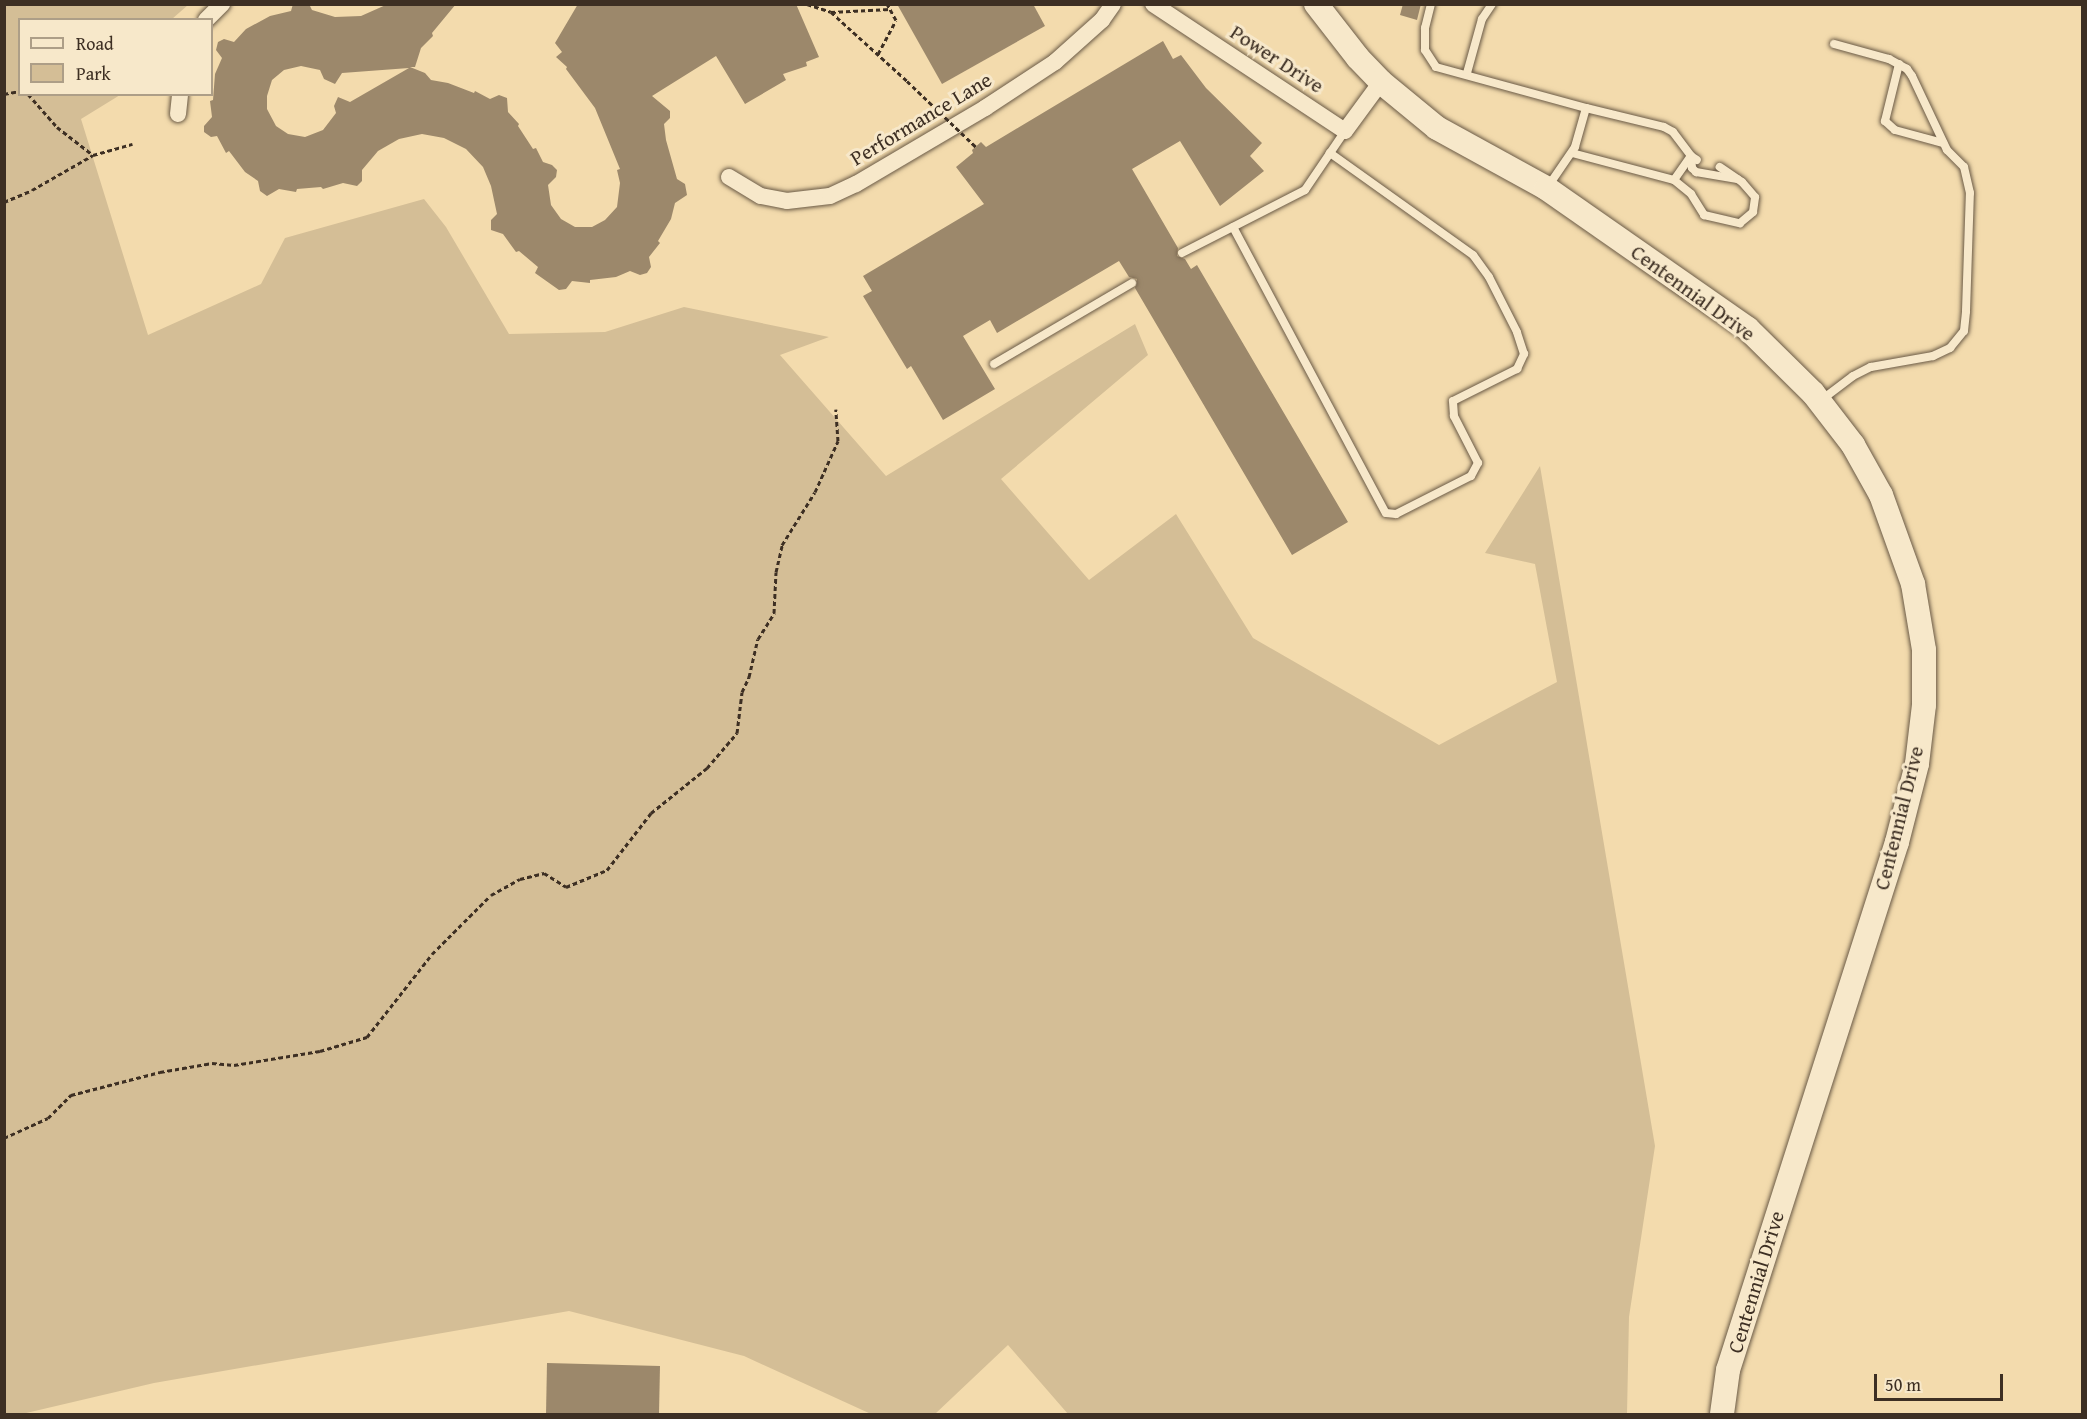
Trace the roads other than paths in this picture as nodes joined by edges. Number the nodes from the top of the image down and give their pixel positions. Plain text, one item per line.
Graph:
1 (222, 4) edge
2 (1113, 4) edge
3 (1153, 4) edge
4 (1316, 4) edge
5 (1431, 4) edge
6 (1492, 4) edge
7 (208, 18) edge
8 (1834, 44) dead end
9 (1899, 64) junction
10 (1467, 73) junction
11 (1382, 82) junction
12 (180, 96) edge
13 (1586, 108) junction
14 (178, 114) dead end
15 (1345, 131) junction
16 (1943, 143) junction
17 (1330, 153) junction
18 (1572, 153) junction
19 (1694, 158) junction
20 (1720, 167) dead end
21 (729, 177) dead end
22 (1737, 179) junction
23 (1674, 180) junction
24 (1546, 188) junction
25 (1233, 227) junction
26 (1182, 253) dead end
27 (1132, 283) dead end
28 (994, 364) dead end
29 (1819, 401) junction
30 (1722, 1414) edge

1 - 7 street
2 - 21 street, Performance Lane
3 - 15 street, Power Drive
4 - 11 main road, Centennial Drive
5 - 10 lane
6 - 10 lane
8 - 9 lane
9 - 16 lane
9 - 16 lane
10 - 13 lane
11 - 15 street
11 - 24 main road, Centennial Drive
12 - 14 street
13 - 18 lane
13 - 19 lane
15 - 17 lane
16 - 29 lane
17 - 25 lane
17 - 25 lane
18 - 23 lane
18 - 24 lane
19 - 22 lane
19 - 23 lane
20 - 22 lane
22 - 23 lane
24 - 29 main road, Centennial Drive
25 - 26 lane
27 - 28 lane
29 - 30 main road, Centennial Drive

